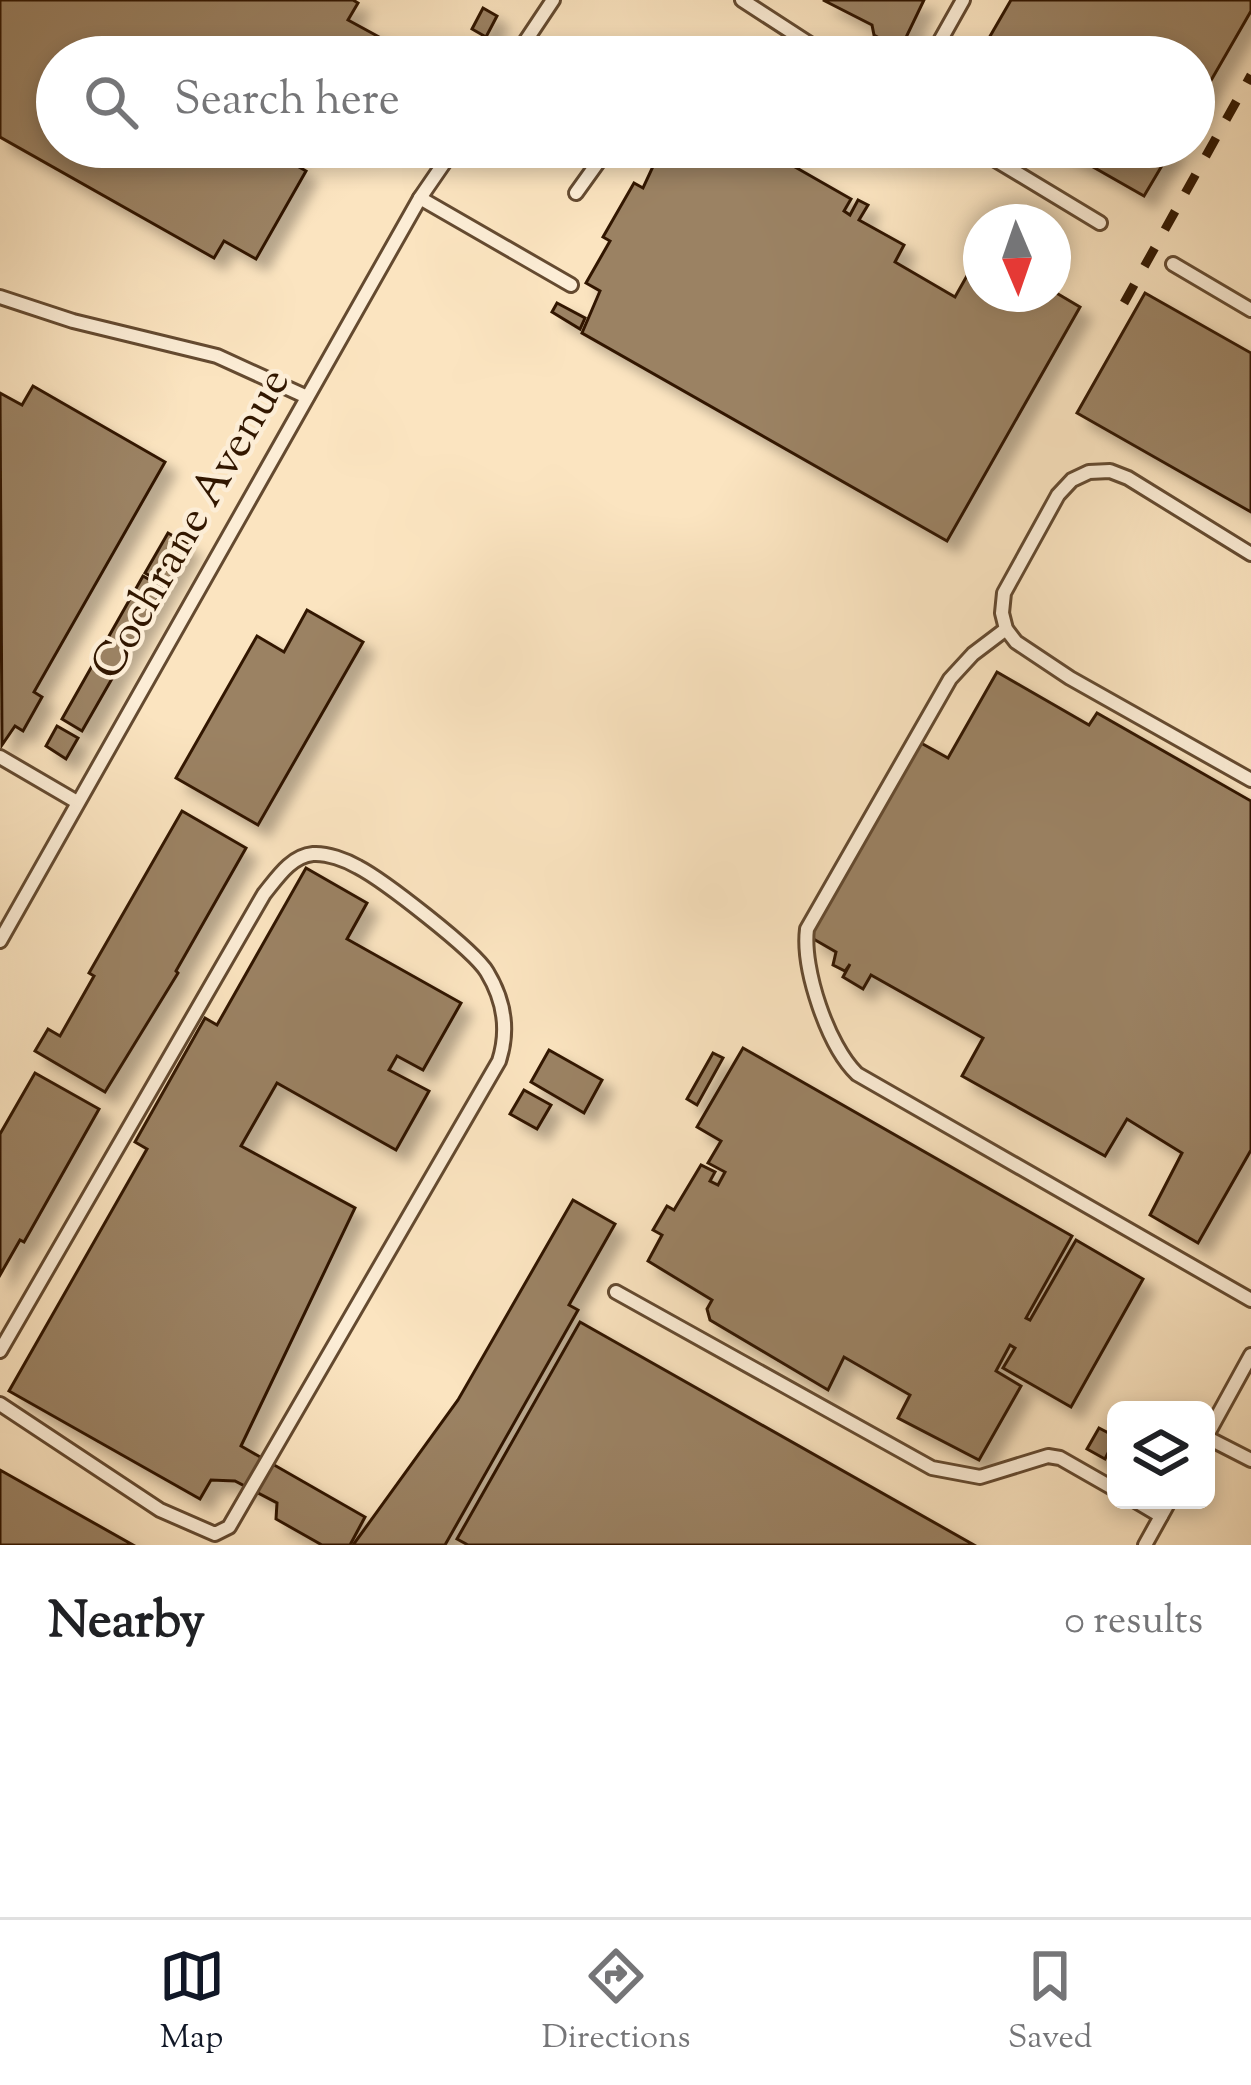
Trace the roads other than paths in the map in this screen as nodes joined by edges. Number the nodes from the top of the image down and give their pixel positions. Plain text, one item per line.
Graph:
1 (553, 0) edge
2 (742, 0) edge
3 (963, 0) edge
4 (529, 36) edge
5 (798, 36) edge
6 (943, 36) edge
7 (440, 168) edge
8 (594, 168) edge
9 (1009, 168) edge
10 (576, 194) dead end
11 (420, 198) junction
12 (1100, 223) dead end
13 (1174, 264) dead end
14 (571, 285) dead end
15 (0, 297) edge
16 (1251, 310) edge
17 (307, 397) junction
18 (1251, 554) edge
19 (1006, 628) junction
20 (0, 758) edge
21 (1251, 780) edge
22 (77, 802) junction
23 (0, 940) edge
24 (616, 1292) dead end
25 (1251, 1300) edge
26 (0, 1351) edge
27 (1251, 1354) edge
28 (0, 1405) edge
29 (1215, 1420) edge
30 (1215, 1442) edge
31 (1251, 1460) edge
32 (1107, 1485) edge
33 (1149, 1509) edge
34 (1165, 1509) edge
35 (1161, 1516) junction
36 (1145, 1545) edge

1 - 4 lane
2 - 5 lane
3 - 6 lane
7 - 11 lane, Cochrane Avenue
8 - 10 lane
9 - 12 lane
11 - 14 lane
11 - 17 lane, Cochrane Avenue
13 - 16 lane
15 - 17 lane
17 - 22 lane, Cochrane Avenue
18 - 19 lane
19 - 21 lane
19 - 25 lane
20 - 22 lane
22 - 23 lane, Cochrane Avenue
24 - 32 lane
26 - 28 lane
27 - 29 lane
30 - 31 lane
33 - 35 lane
34 - 35 lane
35 - 36 lane

